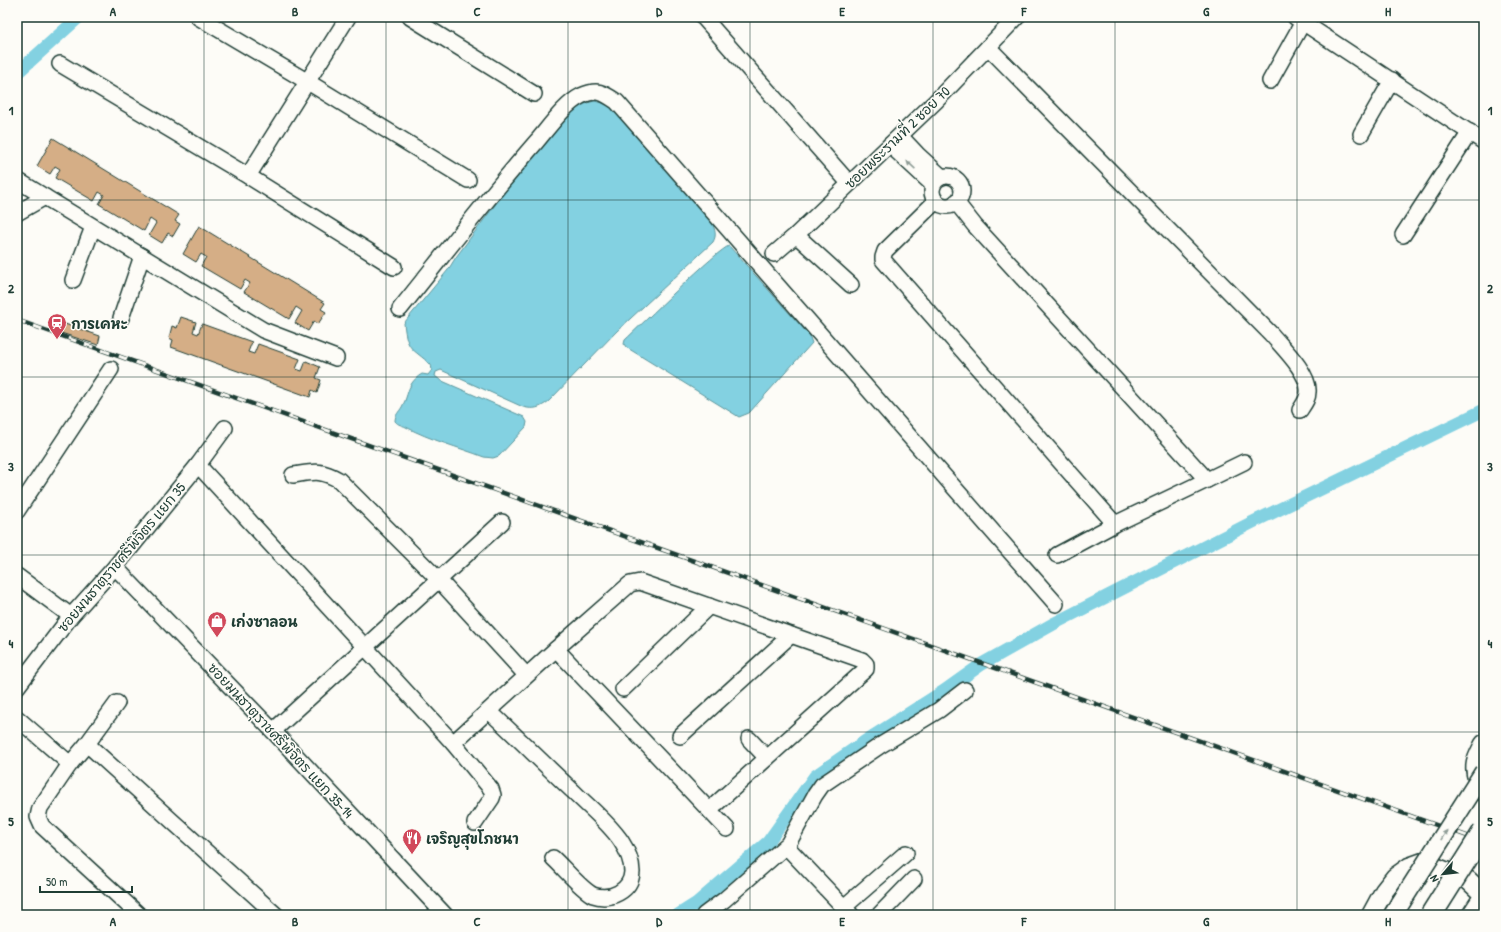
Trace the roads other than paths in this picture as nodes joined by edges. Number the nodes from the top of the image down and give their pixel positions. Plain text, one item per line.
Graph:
1 (198, 17) edge
2 (348, 17) edge
3 (410, 17) edge
4 (703, 17) edge
5 (1017, 17) edge
6 (1299, 20) edge
7 (988, 47) junction
8 (60, 64) dead end
9 (1392, 80) junction
10 (1270, 81) dead end
11 (308, 82) junction
12 (534, 94) dead end
13 (1470, 132) junction
14 (1361, 134) dead end
15 (895, 140) junction
16 (1484, 142) edge
17 (248, 176) junction
18 (17, 180) edge
19 (468, 180) dead end
20 (937, 181) junction
21 (849, 183) junction
22 (45, 197) junction
23 (936, 201) junction
24 (956, 202) junction
25 (17, 213) edge
26 (93, 226) junction
27 (796, 235) junction
28 (1403, 235) dead end
29 (774, 254) dead end
30 (142, 256) junction
31 (394, 267) dead end
32 (73, 280) dead end
33 (851, 285) dead end
34 (400, 309) dead end
35 (121, 318) dead end
36 (336, 358) dead end
37 (111, 369) dead end
38 (1300, 410) dead end
39 (225, 428) dead end
40 (1244, 462) dead end
41 (198, 465) junction
42 (293, 475) dead end
43 (1207, 480) junction
44 (17, 511) edge
45 (502, 522) dead end
46 (1115, 524) junction
47 (1057, 555) dead end
48 (115, 567) junction
49 (17, 576) edge
50 (438, 579) junction
51 (1056, 604) dead end
52 (709, 606) junction
53 (71, 616) junction
54 (791, 635) junction
55 (365, 646) junction
56 (556, 648) junction
57 (526, 675) junction
58 (17, 687) edge
59 (623, 689) dead end
60 (965, 690) dead end
61 (117, 702) dead end
62 (489, 711) junction
63 (17, 718) edge
64 (273, 731) junction
65 (680, 736) dead end
66 (749, 739) dead end
67 (454, 743) junction
68 (87, 744) junction
69 (1484, 744) edge
70 (767, 758) junction
71 (70, 764) junction
72 (1484, 772) edge
73 (1484, 792) edge
74 (718, 803) dead end
75 (475, 823) dead end
76 (727, 829) dead end
77 (1484, 831) edge
78 (786, 846) junction
79 (906, 853) dead end
80 (553, 858) dead end
81 (914, 879) dead end
82 (1484, 895) edge
83 (1484, 898) edge
84 (847, 911) edge
85 (139, 915) edge
86 (276, 915) edge
87 (445, 915) edge
88 (704, 915) edge
89 (880, 915) edge
90 (1370, 915) edge
91 (1393, 915) edge
92 (1431, 915) edge
93 (1473, 915) edge

1 - 11 street
2 - 11 street
3 - 12 street
4 - 21 street
5 - 7 street, ซอยพระรามที่ 2 ซอย 70
6 - 9 street
6 - 10 street
7 - 15 street, ซอยพระรามที่ 2 ซอย 70
7 - 38 street
8 - 17 street
9 - 13 street
9 - 14 street
11 - 17 street
11 - 19 street
13 - 16 street
13 - 28 street
15 - 20 street
15 - 21 street, ซอยพระรามที่ 2 ซอย 70
17 - 31 street
18 - 22 street
20 - 23 street
20 - 24 street
21 - 27 street, ซอยพระรามที่ 2 ซอย 70
22 - 25 street
22 - 26 street
23 - 24 street
23 - 46 street
24 - 43 street
26 - 30 street
26 - 32 street
27 - 29 street, ซอยพระรามที่ 2 ซอย 70
27 - 33 street
30 - 35 street
30 - 36 street
34 - 51 street
37 - 44 street
39 - 41 street, ซอยมนธาตุราชศรีพิจิตร แยก 35
40 - 43 street
41 - 48 street, ซอยมนธาตุราชศรีพิจิตร แยก 35
41 - 55 street
42 - 50 street
43 - 46 street
45 - 50 street
46 - 47 street
48 - 53 street, ซอยมนธาตุราชศรีพิจิตร แยก 35
48 - 64 street, ซอยมนธาตุราชศรีพิจิตร แยก 35-14
49 - 53 street
50 - 55 street
50 - 57 street
52 - 54 street
52 - 56 street
52 - 59 street
53 - 58 street, ซอยมนธาตุราชศรีพิจิตร แยก 35
54 - 65 street
54 - 70 street
55 - 64 street
55 - 67 street
56 - 57 street
56 - 76 street
57 - 62 street
60 - 78 street
61 - 68 street
62 - 67 street
62 - 80 street
63 - 71 street
64 - 87 street, ซอยมนธาตุราชศรีพิจิตร แยก 35-14
66 - 70 street
67 - 75 street
68 - 71 street
68 - 86 street
69 - 73 main road
70 - 74 street
71 - 85 street
91 -> 72 main road, bridge
77 - 92 highway, bridge
78 - 84 street
78 - 88 street
79 - 84 street
81 - 89 street
82 - 90 main road
83 - 93 highway

